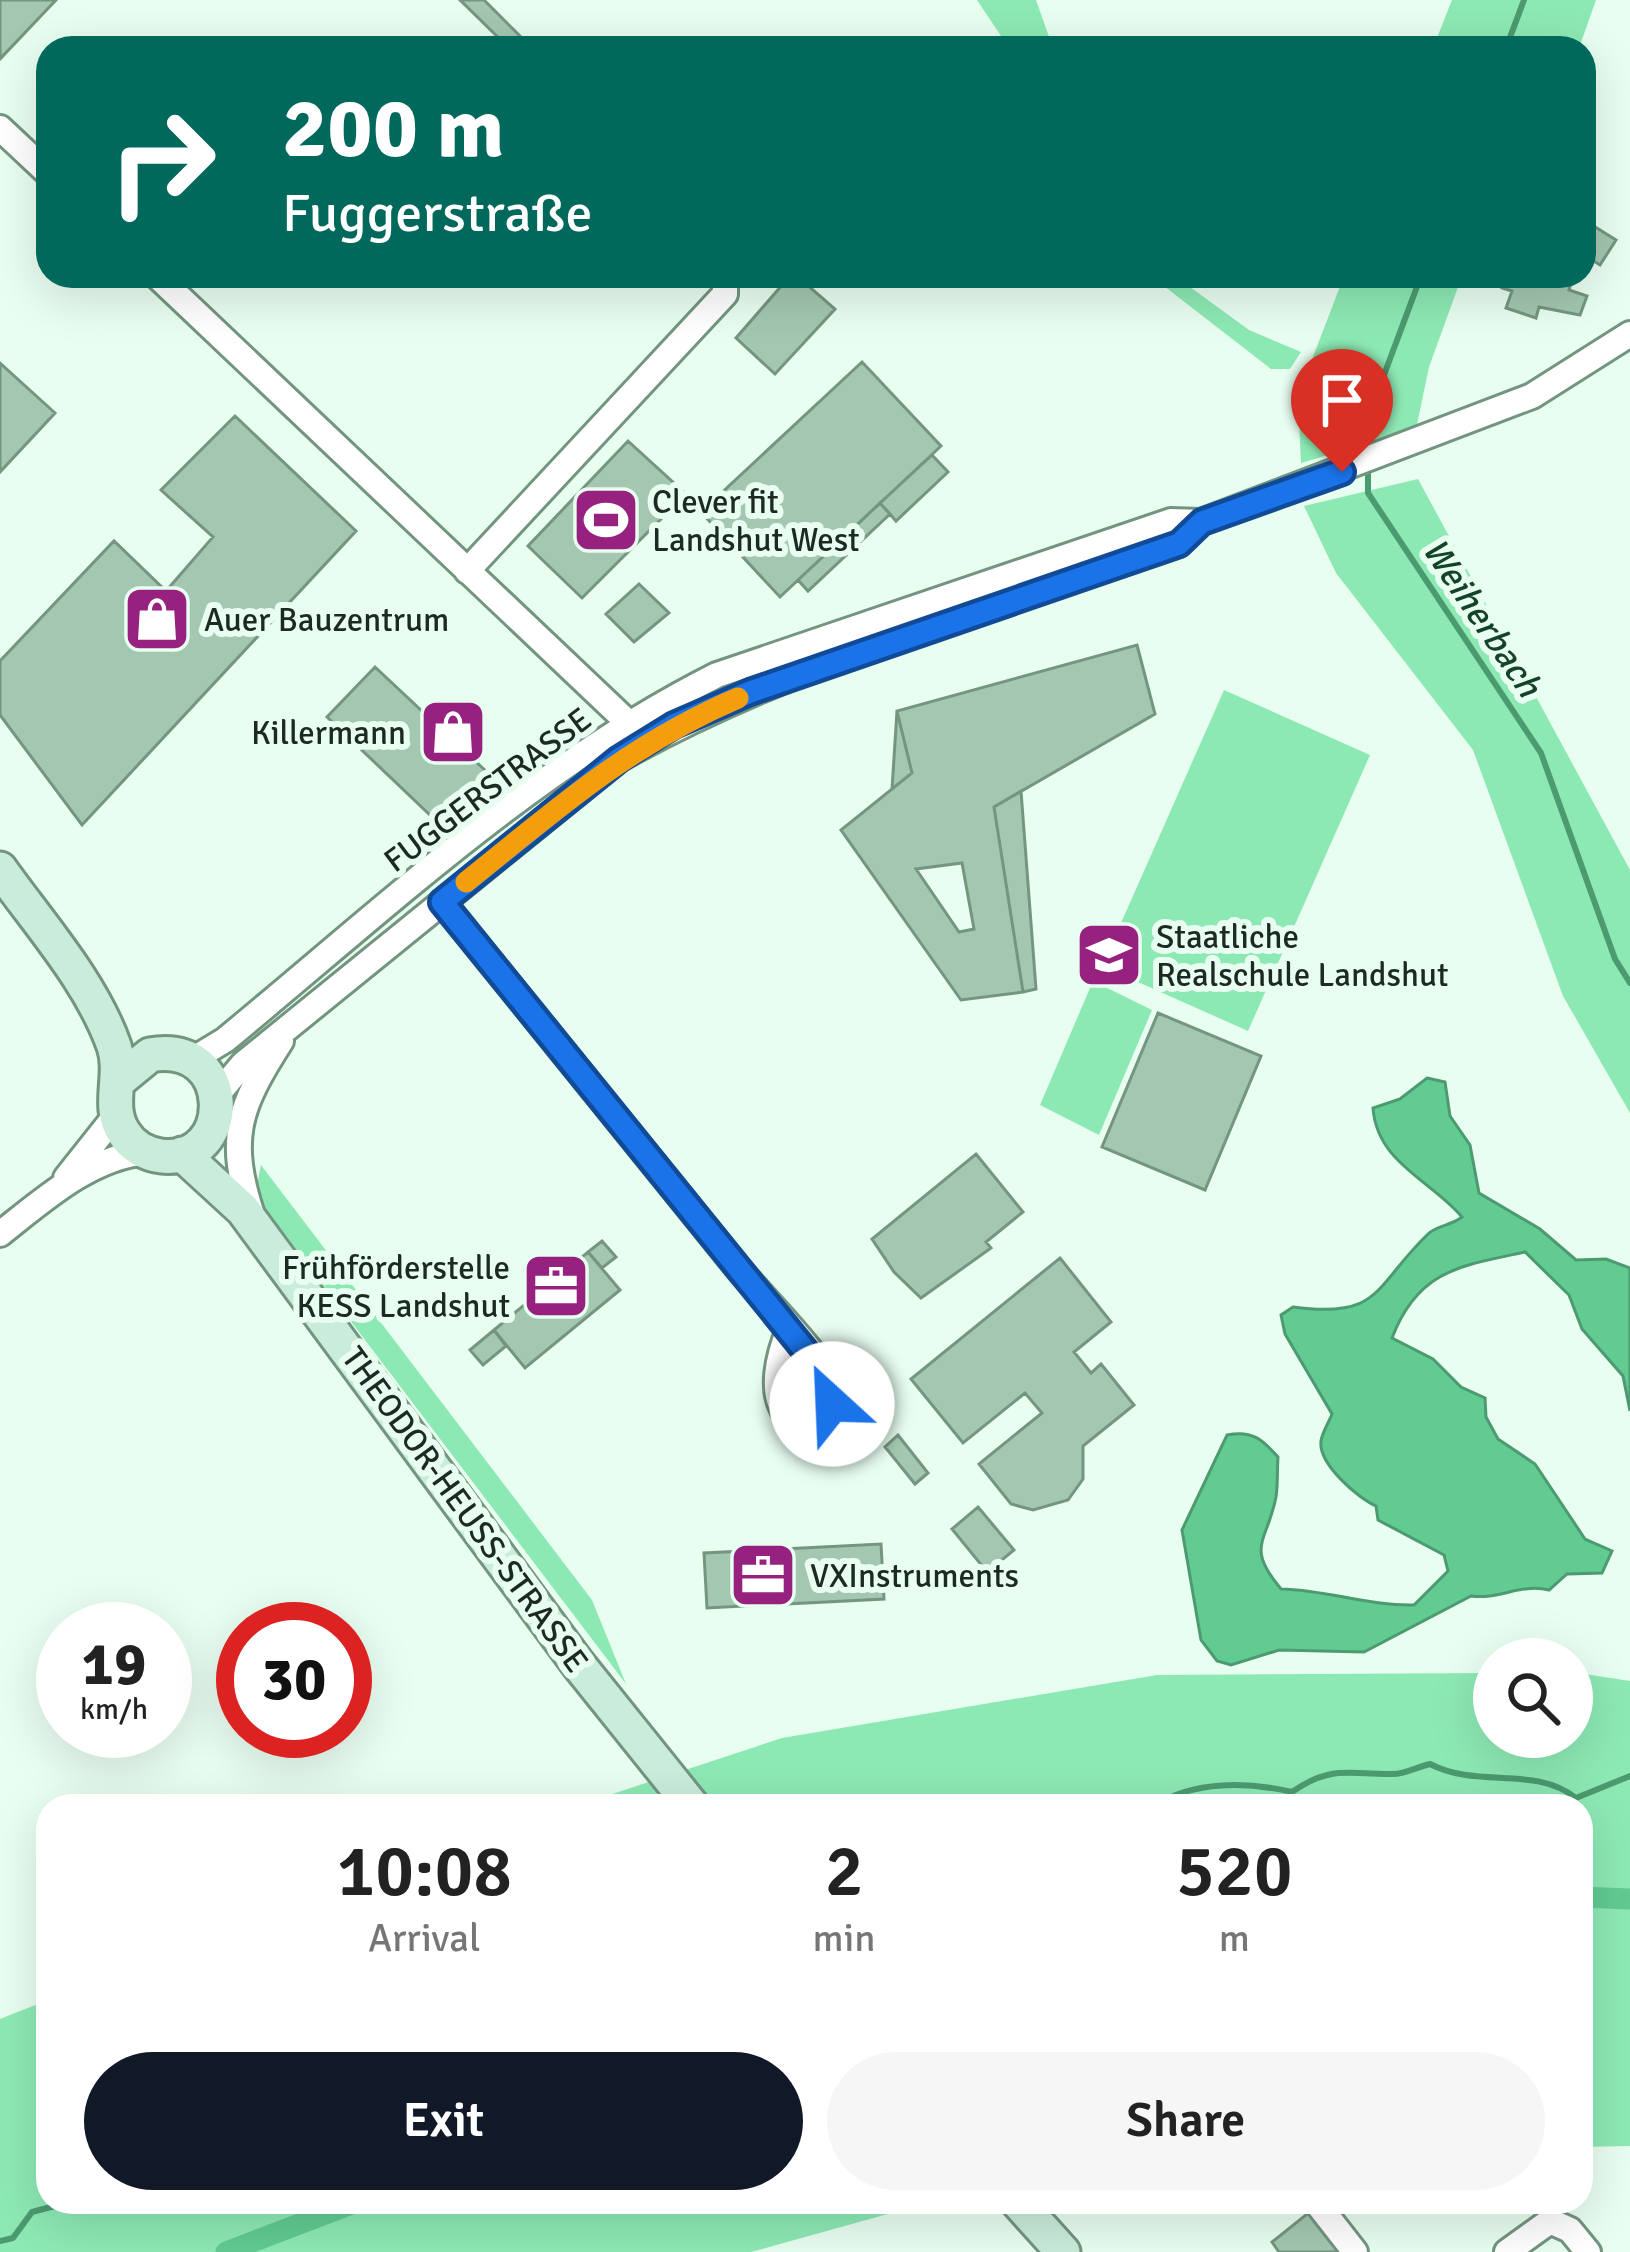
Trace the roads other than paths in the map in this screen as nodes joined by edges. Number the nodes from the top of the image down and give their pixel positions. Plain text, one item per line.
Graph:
1 (0, 128) edge
2 (36, 162) edge
3 (170, 288) edge
4 (725, 288) edge
5 (1630, 334) edge
6 (1202, 522) junction
7 (466, 571) junction
8 (628, 723) junction
9 (649, 742) junction
10 (0, 869) edge
11 (442, 902) junction
12 (88, 993) junction
13 (292, 1024) junction
14 (175, 1055) junction
15 (122, 1078) junction
16 (217, 1095) junction
17 (116, 1115) junction
18 (211, 1131) junction
19 (146, 1152) junction
20 (182, 1154) junction
21 (57, 1189) junction
22 (249, 1219) junction
23 (0, 1234) edge
24 (789, 1330) dead end
25 (683, 1794) edge
26 (1029, 2214) edge
27 (1325, 2214) edge
28 (1063, 2252) edge
29 (1355, 2252) edge
30 (1507, 2252) edge
31 (1588, 2252) edge

1 - 2 street
3 - 7 street
4 - 7 street
5 - 6 street, FUGGERSTRASSE
6 - 8 street, FUGGERSTRASSE
6 - 9 street, FUGGERSTRASSE
7 - 8 street
8 - 9 street
8 - 14 street, FUGGERSTRASSE
9 - 11 street, FUGGERSTRASSE
10 - 12 main road
11 - 13 street, FUGGERSTRASSE
11 - 24 street
12 - 14 main road
12 - 15 main road
13 - 16 street, FUGGERSTRASSE
13 - 22 street
14 - 15 main road
14 - 16 main road
15 - 17 main road
16 - 18 main road
17 - 19 main road
17 - 21 street
18 - 20 main road
18 - 22 main road, THEODOR-HEUSS-STRASSE
19 - 20 main road
19 - 21 street
20 - 22 main road, THEODOR-HEUSS-STRASSE
21 - 23 street
22 - 25 main road, THEODOR-HEUSS-STRASSE
26 - 28 main road
27 - 29 street
30 - 31 street

